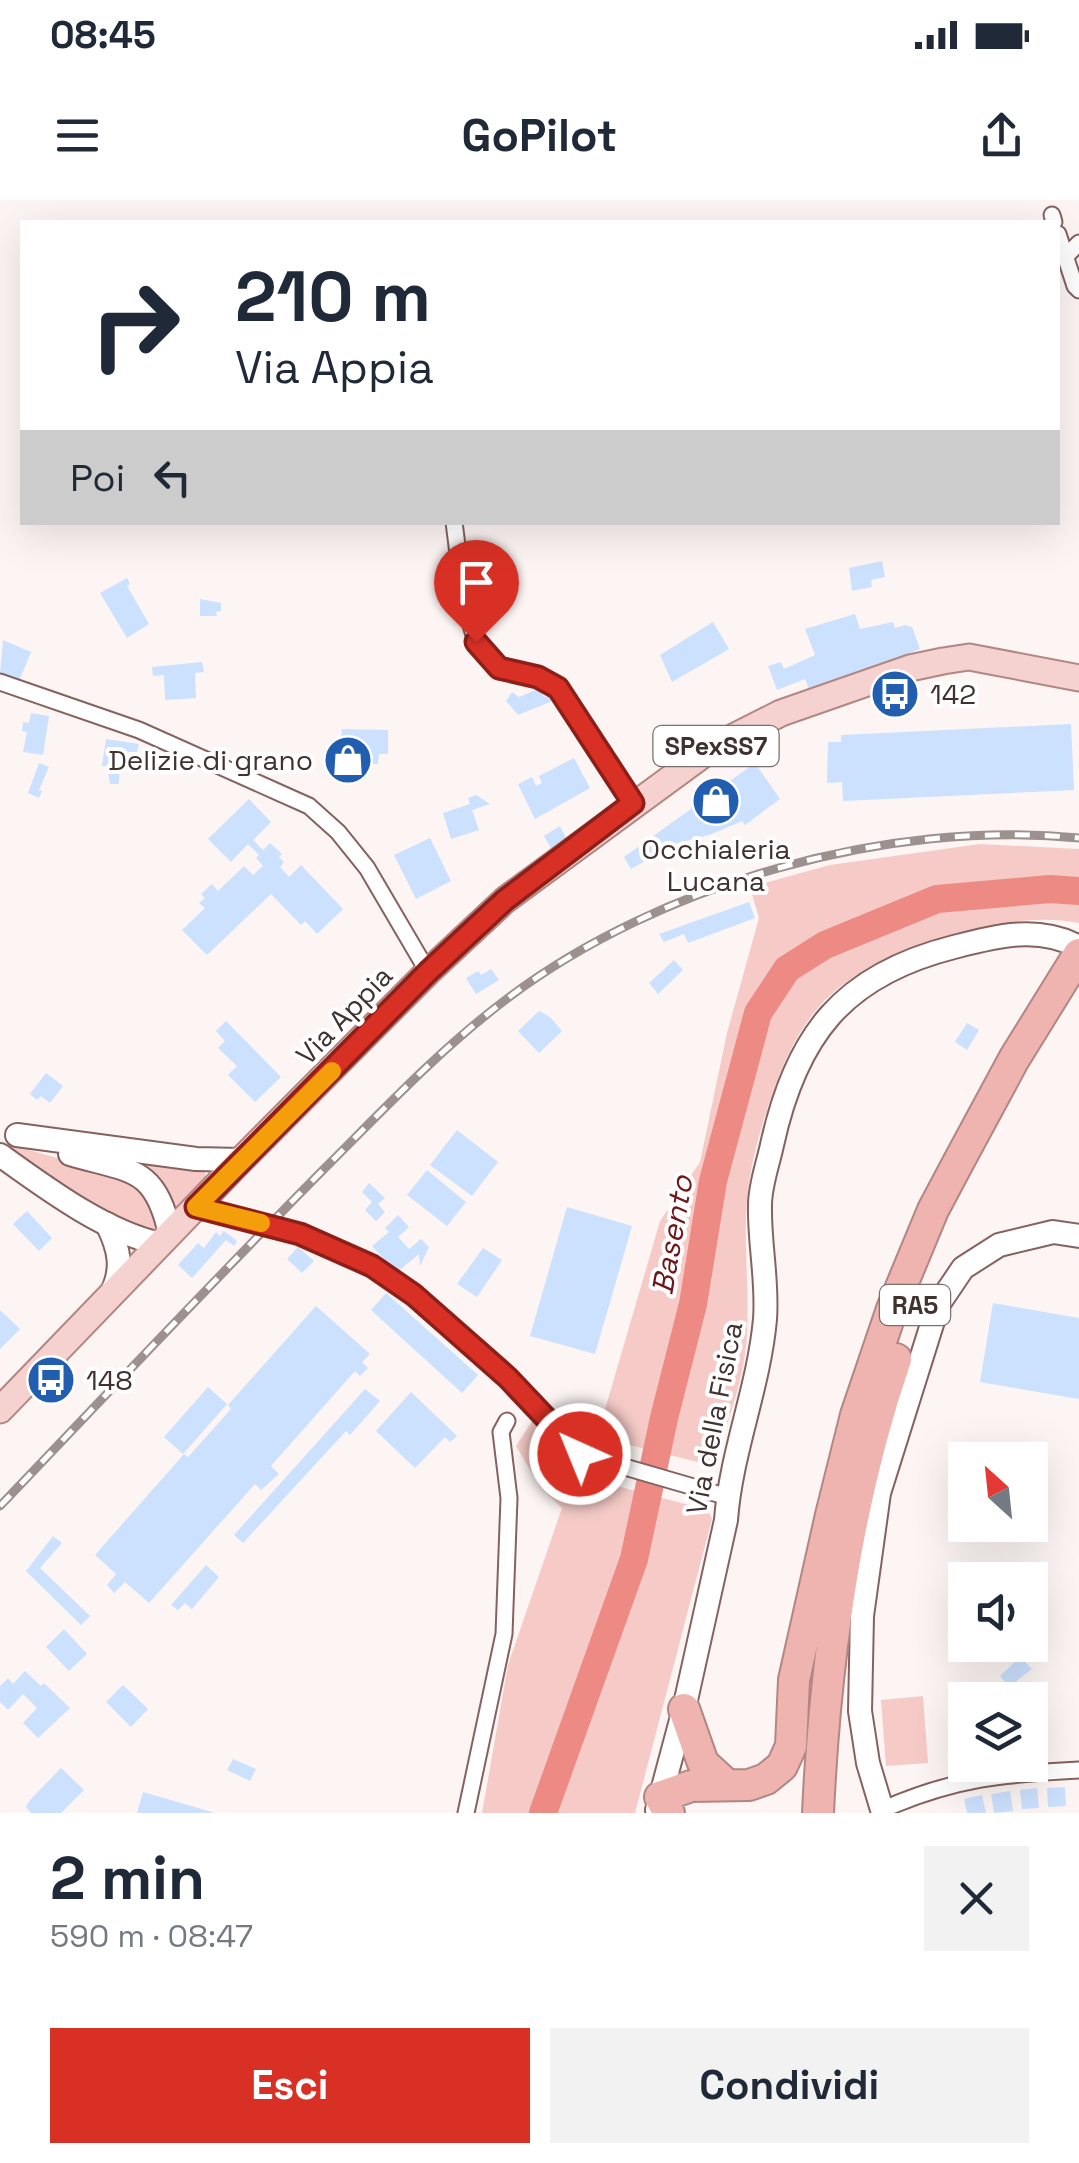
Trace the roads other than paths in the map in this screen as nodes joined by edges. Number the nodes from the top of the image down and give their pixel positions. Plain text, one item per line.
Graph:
1 (1060, 242) edge
2 (1079, 243) edge
3 (1064, 258) junction
4 (1079, 290) edge
5 (454, 525) edge
6 (1076, 673) edge
7 (0, 682) edge
8 (633, 803) junction
9 (1076, 965) edge
10 (428, 972) junction
11 (8, 1133) edge
12 (0, 1155) edge
13 (240, 1160) junction
14 (196, 1207) junction
15 (107, 1224) junction
16 (1079, 1236) edge
17 (165, 1239) junction
18 (108, 1298) junction
19 (0, 1410) edge
20 (507, 1422) dead end
21 (728, 1497) junction
22 (818, 1581) junction
23 (830, 1653) junction
24 (684, 1709) junction
25 (1079, 1770) edge
26 (726, 1784) junction
27 (662, 1808) edge
28 (884, 1812) edge
29 (466, 1813) edge
30 (801, 1813) edge
31 (818, 1813) edge
32 (834, 1813) edge

1 - 3 street
2 - 3 street
3 - 4 street
5 - 8 street
6 - 8 main road, Via Appia / SPexSS7
7 - 10 street
8 - 10 main road, Via Appia / SPexSS7
9 - 21 street, Via della Fisica
9 - 22 highway, RA5
9 - 23 highway, RA5
10 - 13 main road, Via Appia / SPexSS7
11 - 13 street
11 - 17 street
12 - 15 street
13 - 14 main road, Via Appia / SPexSS7
14 - 17 main road, Via Appia / SPexSS7
14 - 21 street
15 - 17 street
15 - 18 street
16 - 28 street
17 - 18 main road, Via Appia / SPexSS7
18 - 19 main road, Via Appia / SPexSS7
20 - 29 street
21 - 24 street, Via della Fisica
22 - 26 highway
22 - 30 highway, RA5
23 - 31 highway, RA5
23 - 32 highway
24 - 26 highway
24 - 27 street, Via della Fisica
25 - 28 street
26 - 27 highway

